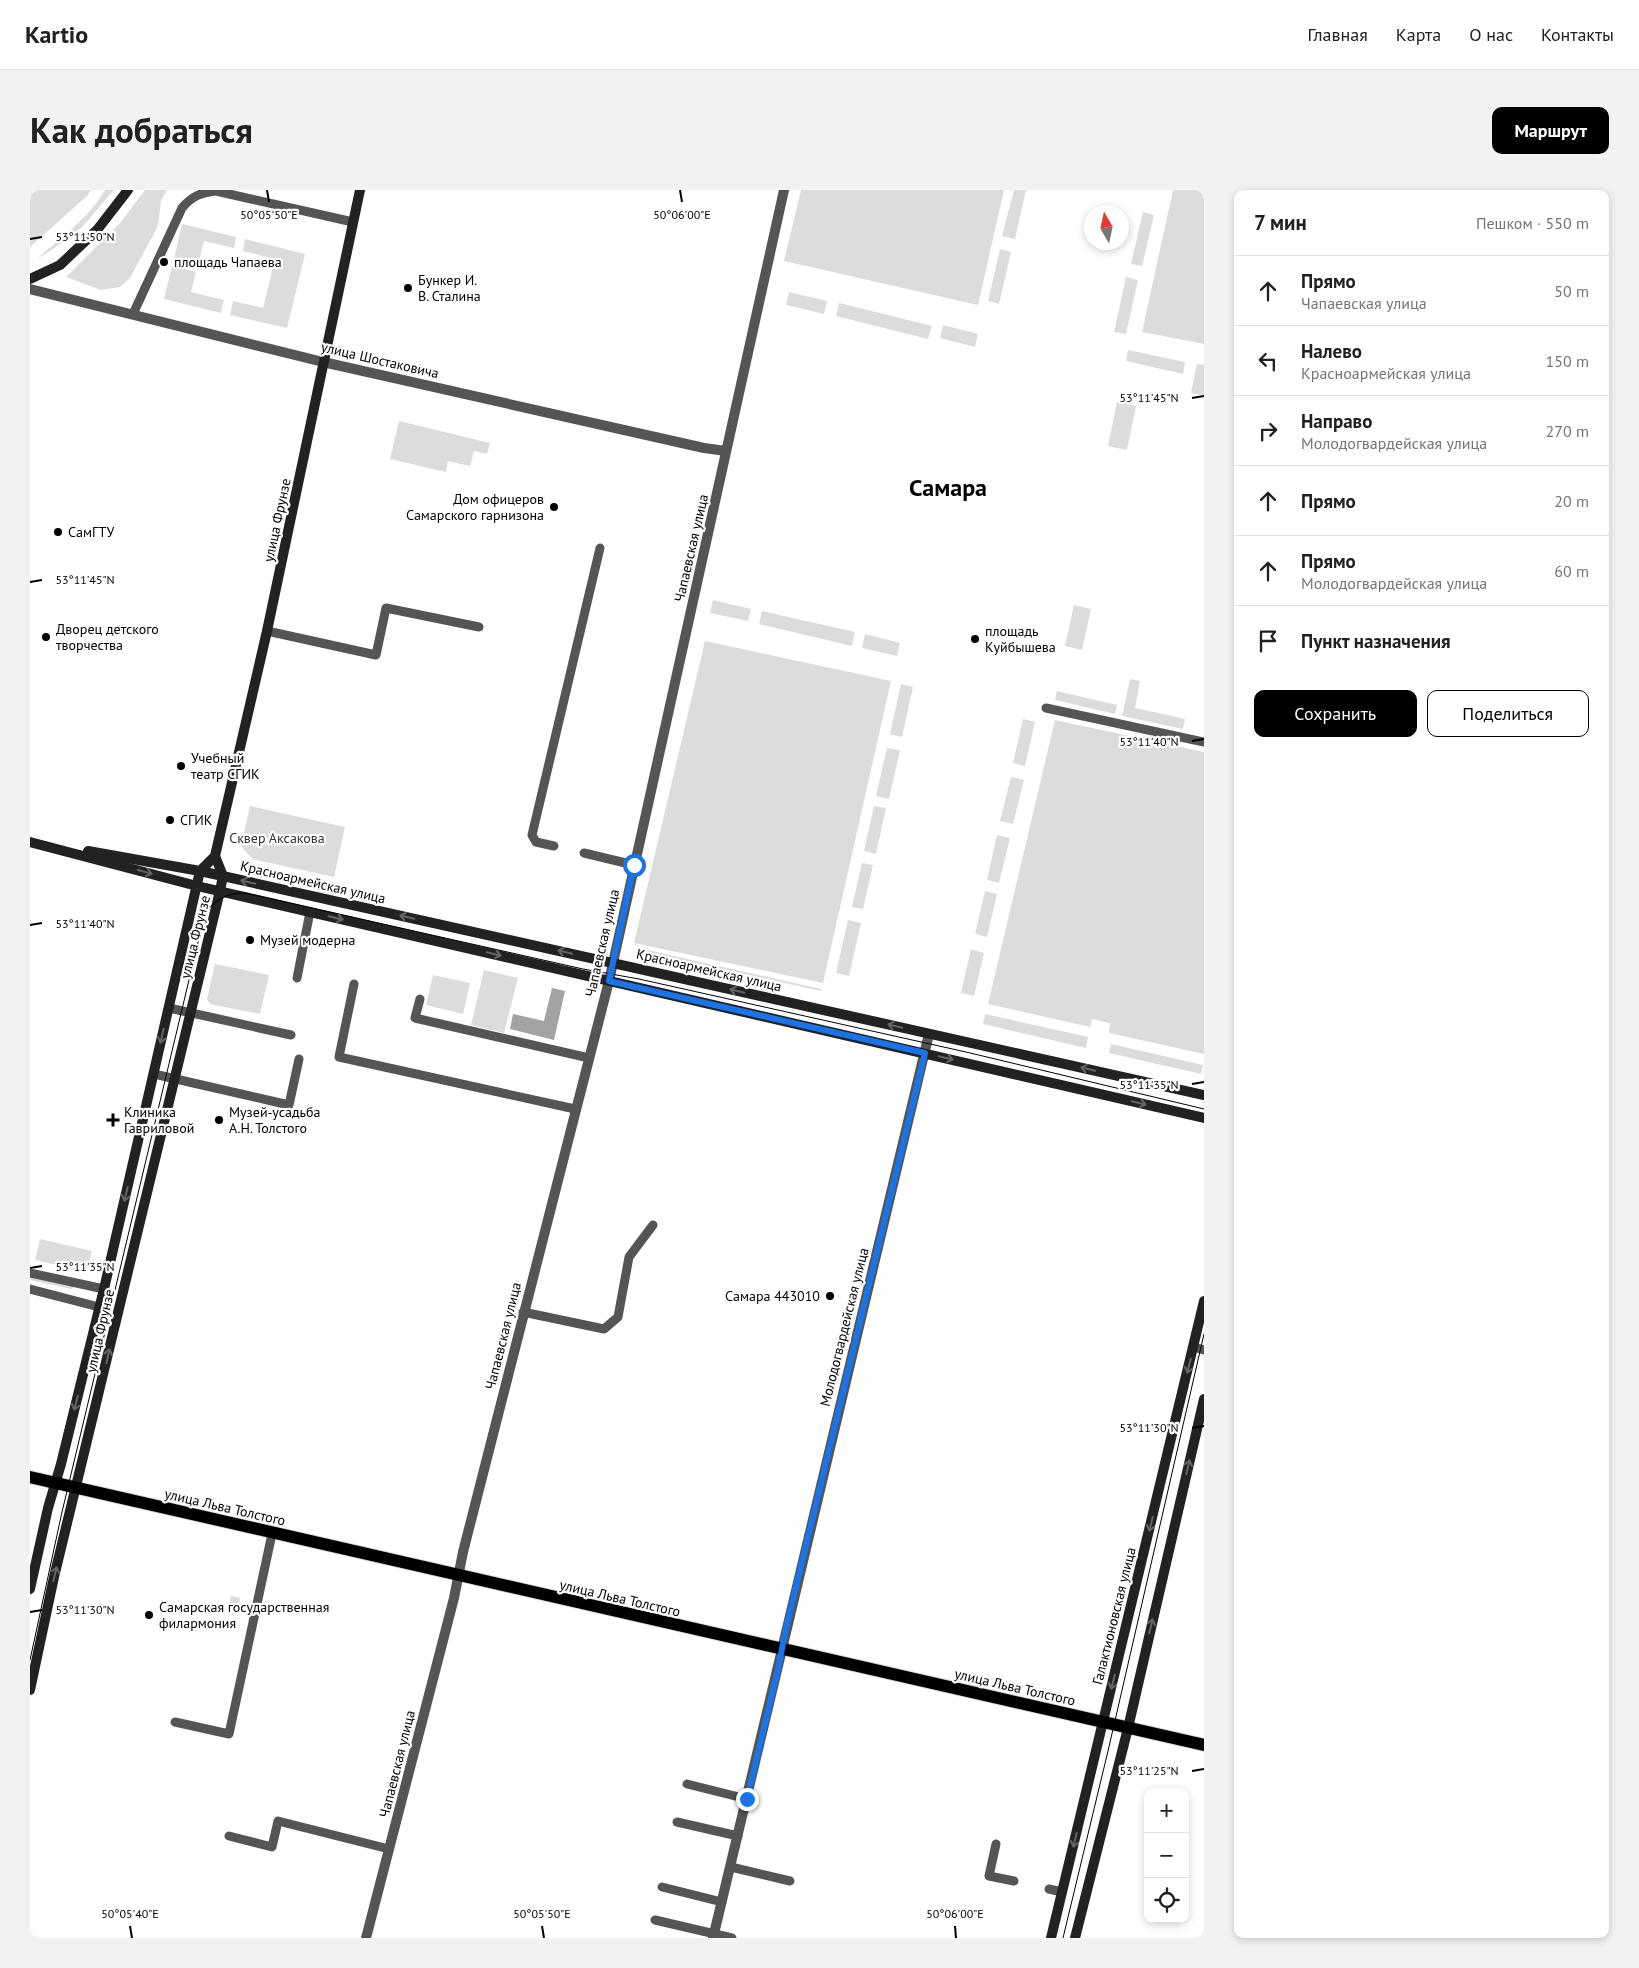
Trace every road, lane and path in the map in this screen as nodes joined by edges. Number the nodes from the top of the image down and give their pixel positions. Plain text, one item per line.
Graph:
1 (128, 190) edge
2 (360, 190) edge
3 (784, 190) edge
4 (209, 191) edge
5 (353, 222) junction
6 (30, 279) edge
7 (30, 289) edge
8 (133, 314) junction
9 (323, 362) junction
10 (726, 451) junction
11 (600, 548) dead end
12 (479, 627) dead end
13 (267, 631) junction
14 (1046, 708) dead end
15 (1204, 742) edge
16 (30, 841) edge
17 (554, 846) dead end
18 (584, 853) dead end
19 (215, 856) junction
20 (634, 865) junction
21 (200, 871) junction
22 (223, 876) junction
23 (197, 886) junction
24 (220, 891) junction
25 (310, 912) junction
26 (613, 963) junction
27 (297, 978) dead end
28 (609, 981) junction
29 (354, 984) dead end
30 (420, 999) dead end
31 (169, 1008) junction
32 (190, 1013) junction
33 (930, 1034) junction
34 (291, 1035) dead end
35 (925, 1053) junction
36 (589, 1058) junction
37 (299, 1059) dead end
38 (154, 1074) junction
39 (175, 1079) junction
40 (1204, 1095) edge
41 (576, 1109) junction
42 (1204, 1118) edge
43 (653, 1225) dead end
44 (30, 1273) edge
45 (30, 1289) edge
46 (104, 1290) junction
47 (1204, 1302) edge
48 (99, 1307) junction
49 (523, 1312) junction
50 (1193, 1348) junction
51 (1204, 1350) edge
52 (1204, 1399) edge
53 (30, 1478) edge
54 (55, 1483) junction
55 (76, 1488) junction
56 (272, 1534) junction
57 (459, 1575) junction
58 (30, 1589) edge
59 (782, 1650) junction
60 (30, 1690) edge
61 (175, 1722) dead end
62 (1103, 1722) junction
63 (1128, 1728) junction
64 (1204, 1745) edge
65 (687, 1784) dead end
66 (747, 1799) junction
67 (677, 1822) dead end
68 (229, 1836) dead end
69 (738, 1836) junction
70 (996, 1844) dead end
71 (389, 1849) junction
72 (731, 1867) junction
73 (790, 1880) dead end
74 (1014, 1881) dead end
75 (662, 1887) dead end
76 (1049, 1889) dead end
77 (1062, 1892) junction
78 (722, 1902) junction
79 (655, 1920) dead end
80 (714, 1936) edge
81 (366, 1938) edge
82 (732, 1938) edge
83 (1051, 1938) edge
84 (1075, 1938) edge

1 - 6 main road
2 - 5 main road, улица Фрунзе
3 - 10 street, Чапаевская улица
4 - 5 lane
4 - 8 lane
5 - 9 main road, улица Фрунзе
7 - 8 street, улица Шостаковича
8 - 9 street, улица Шостаковича
9 - 10 street, улица Шостаковича
9 - 13 main road, улица Фрунзе
10 - 20 street, Чапаевская улица
11 - 17 lane
12 - 13 lane
13 - 19 main road, улица Фрунзе
14 - 15 lane
16 - 21 main road, Красноармейская улица
16 -> 23 main road, Красноармейская улица
18 - 20 lane
19 - 21 main road
19 - 22 main road
20 - 26 street, Чапаевская улица
21 - 22 main road, Красноармейская улица
21 - 23 main road, улица Фрунзе
22 - 24 main road, улица Фрунзе
26 -> 22 main road, Красноармейская улица
23 - 24 main road, Красноармейская улица
23 - 31 main road, улица Фрунзе
24 - 25 main road
24 - 32 main road, улица Фрунзе
25 - 27 lane
25 -> 28 main road
26 - 28 street, Чапаевская улица
33 -> 26 main road, Красноармейская улица
28 - 35 main road
28 - 36 street, Чапаевская улица
29 - 41 lane
30 - 36 lane
31 - 32 lane
31 -> 38 main road, улица Фрунзе
32 - 34 lane
32 - 39 main road, улица Фрунзе
33 - 35 street, Молодогвардейская улица
40 -> 33 main road, Красноармейская улица
35 -> 42 main road
35 - 59 street, Молодогвардейская улица
36 - 41 street, Чапаевская улица
37 - 39 lane
38 - 39 lane
38 -> 46 main road, улица Фрунзе
55 -> 39 main road, улица Фрунзе
41 - 49 street, Чапаевская улица
43 - 49 lane
44 - 46 lane
45 - 48 lane
46 - 48 main road, улица Фрунзе
47 - 50 main road, Галактионовская улица
48 -> 54 main road, улица Фрунзе
49 - 57 street, Чапаевская улица
50 - 51 lane
50 -> 62 main road, Галактионовская улица
63 -> 52 main road
53 - 54 main road, улица Льва Толстого
54 - 55 main road, улица Льва Толстого
54 - 58 main road, улица Фрунзе
55 - 56 main road, улица Льва Толстого
60 -> 55 main road, улица Фрунзе
56 - 57 main road, улица Льва Толстого
56 - 61 lane
57 - 59 main road, улица Льва Толстого
57 - 71 street, Чапаевская улица
59 - 62 main road, улица Льва Толстого
59 - 66 street, Молодогвардейская улица
62 - 63 main road, улица Льва Толстого
62 -> 77 main road, Галактионовская улица
63 - 64 main road, улица Льва Толстого
63 - 84 main road
65 - 66 lane
66 - 69 street
67 - 69 lane
68 - 71 lane
69 - 72 street
70 - 74 lane
71 - 81 street, Чапаевская улица
72 - 73 lane
72 - 78 street
75 - 78 lane
76 - 77 lane
77 - 83 main road, Галактионовская улица
78 - 80 street
79 - 80 lane
80 - 82 lane

